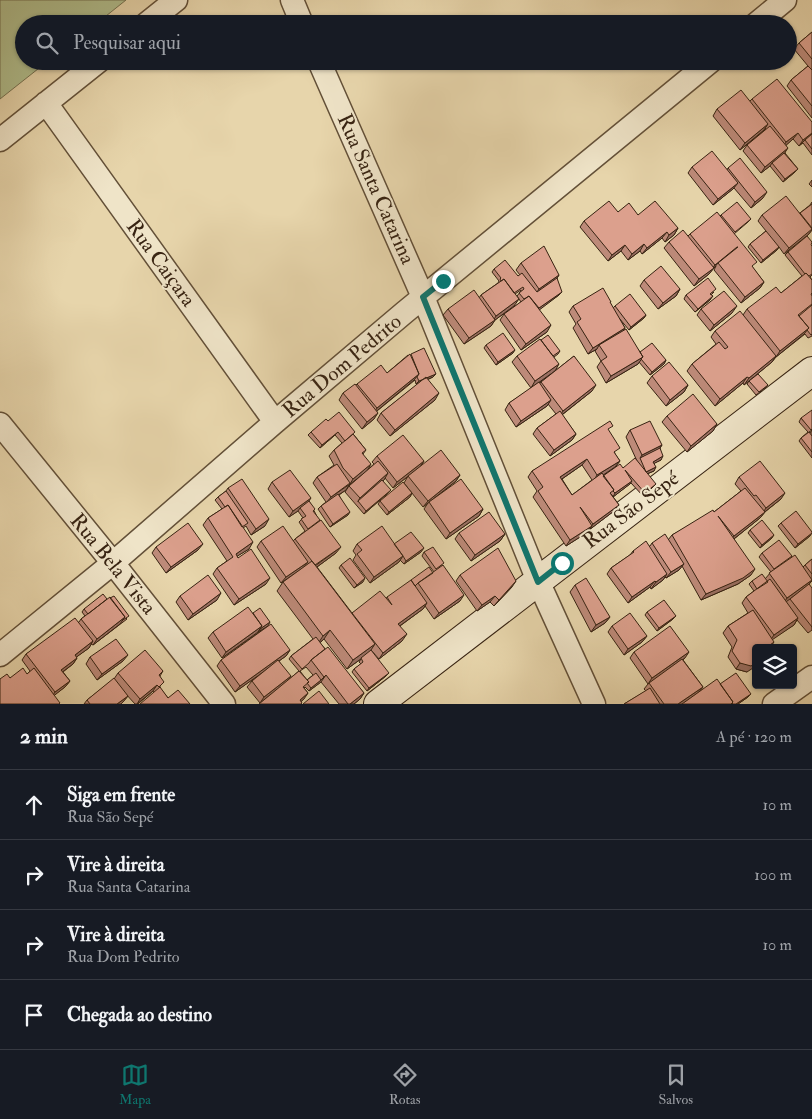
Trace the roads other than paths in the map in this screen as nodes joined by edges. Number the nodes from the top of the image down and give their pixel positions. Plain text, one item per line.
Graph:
1 (176, 0) edge
2 (292, 0) edge
3 (785, 0) edge
4 (157, 15) edge
5 (298, 15) edge
6 (767, 15) edge
7 (88, 70) edge
8 (323, 70) edge
9 (700, 70) edge
10 (46, 103) junction
11 (0, 140) edge
12 (423, 297) junction
13 (812, 371) edge
14 (275, 422) junction
15 (0, 424) edge
16 (113, 563) junction
17 (538, 582) junction
18 (0, 655) edge
19 (812, 677) edge
20 (224, 704) edge
21 (378, 704) edge
22 (594, 704) edge
23 (774, 704) edge

1 - 4 street
2 - 5 street
3 - 6 street
7 - 10 street
8 - 12 street, Rua Santa Catarina
9 - 12 street, Rua Dom Pedrito
10 - 11 street
10 - 14 street, Rua Caiçara
12 - 14 street, Rua Dom Pedrito
12 - 17 street, Rua Santa Catarina
13 - 17 street, Rua São Sepé
14 - 16 street, Rua Dom Pedrito
15 - 16 street, Rua Bela Vista
16 - 18 street, Rua Dom Pedrito
16 - 20 street, Rua Bela Vista
17 - 21 street, Rua São Sepé
17 - 22 street, Rua Santa Catarina
19 - 23 street

